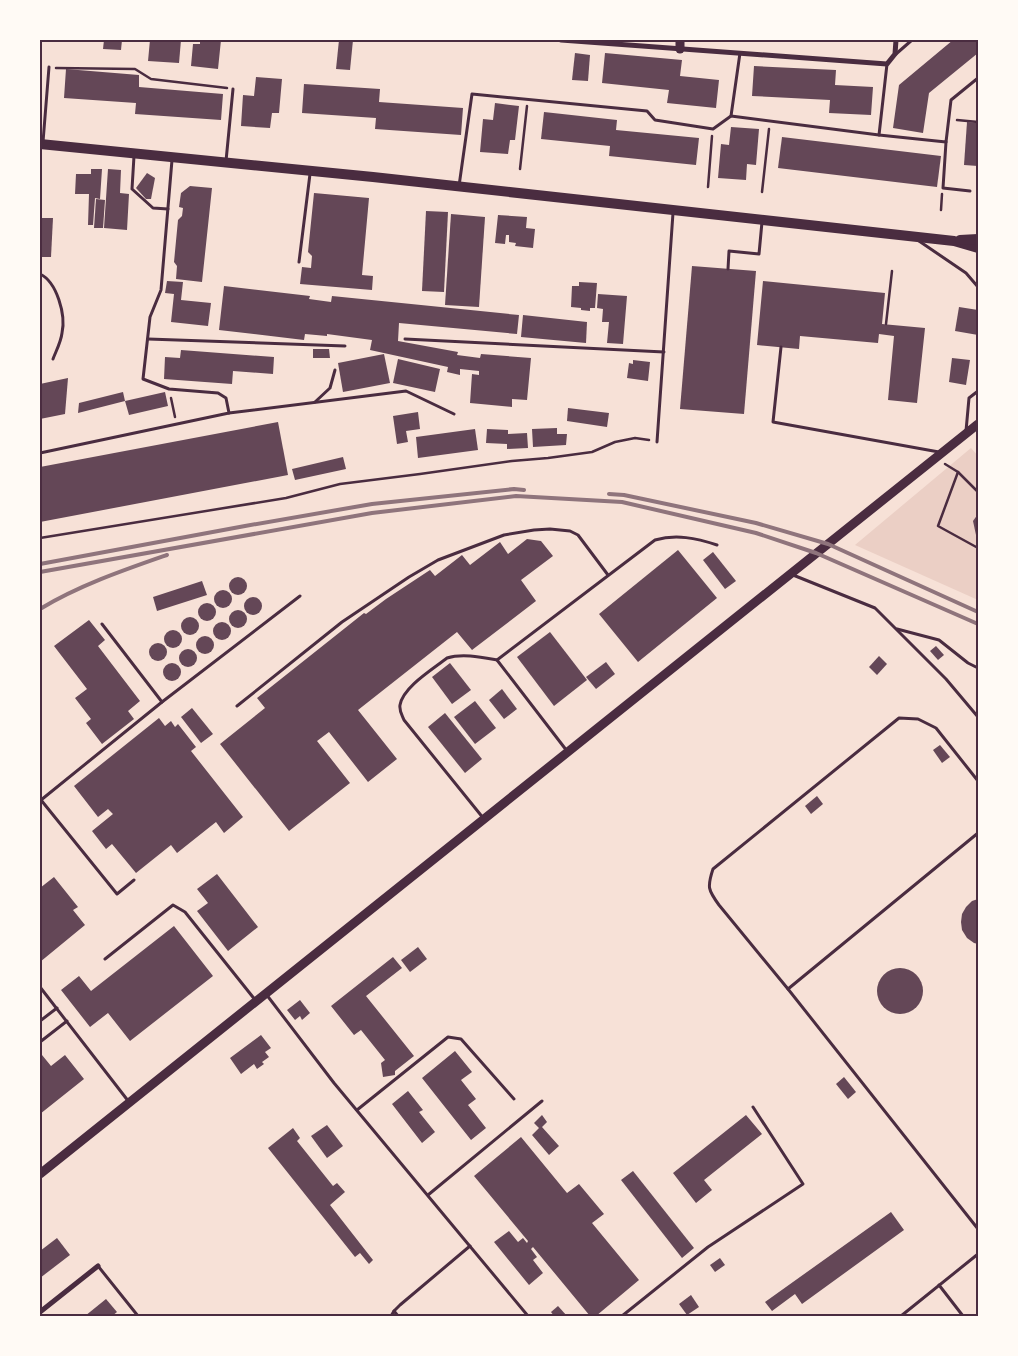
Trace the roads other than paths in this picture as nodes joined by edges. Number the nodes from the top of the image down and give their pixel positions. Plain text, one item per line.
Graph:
1 (561, 40) edge
2 (896, 40) edge
3 (912, 40) edge
4 (680, 44) edge
5 (740, 53) junction
6 (895, 54) junction
7 (887, 64) junction
8 (49, 68) road end
9 (978, 78) edge
10 (233, 89) road end
11 (731, 116) junction
12 (879, 135) junction
13 (946, 142) junction
14 (42, 144) edge
15 (134, 154) junction
16 (172, 157) junction
17 (226, 162) junction
18 (310, 171) junction
19 (459, 186) junction
20 (970, 191) dead end
21 (168, 210) junction
22 (673, 210) junction
23 (762, 220) junction
24 (912, 236) junction
25 (978, 239) edge
26 (954, 241) junction
27 (978, 248) edge
28 (299, 262) dead end
29 (728, 269) dead end
30 (40, 274) edge
31 (978, 287) edge
32 (148, 338) junction
33 (405, 340) dead end
34 (345, 346) dead end
35 (781, 347) dead end
36 (664, 352) junction
37 (53, 359) dead end
38 (334, 370) dead end
39 (978, 391) edge
40 (315, 402) junction
41 (229, 413) junction
42 (454, 414) dead end
43 (978, 424) edge
44 (966, 434) junction
45 (657, 442) road end
46 (40, 453) edge
47 (939, 455) junction
48 (717, 545) dead end
49 (790, 574) junction
50 (608, 575) junction
51 (300, 596) dead end
52 (102, 624) dead end
53 (896, 629) junction
54 (497, 660) junction
55 (978, 668) edge
56 (162, 702) junction
57 (237, 706) dead end
58 (978, 717) edge
59 (568, 752) junction
60 (978, 781) edge
61 (40, 800) edge
62 (484, 819) junction
63 (978, 833) edge
64 (134, 880) dead end
65 (105, 958) dead end
66 (40, 986) edge
67 (788, 989) junction
68 (266, 994) junction
69 (256, 1002) junction
70 (57, 1008) junction
71 (40, 1021) edge
72 (67, 1021) junction
73 (40, 1042) edge
74 (514, 1099) dead end
75 (542, 1101) dead end
76 (130, 1102) junction
77 (753, 1107) dead end
78 (357, 1110) junction
79 (40, 1174) edge
80 (428, 1195) junction
81 (978, 1229) edge
82 (470, 1246) junction
83 (978, 1254) edge
84 (98, 1266) joint
85 (939, 1285) junction
86 (394, 1311) junction
87 (40, 1312) edge
88 (138, 1316) edge
89 (391, 1316) edge
90 (398, 1316) edge
91 (528, 1316) edge
92 (622, 1316) edge
93 (901, 1316) edge
94 (963, 1316) edge

1 - 4 street
2 - 6 street
3 - 6 lane
4 - 5 street
5 - 7 street
5 - 11 lane
6 - 7 street
7 - 12 lane
8 - 14 lane
9 - 13 lane
10 - 17 lane
11 - 12 lane
11 - 19 lane
12 - 13 lane
13 - 20 lane
14 - 15 main road
15 - 16 main road
15 - 21 lane
16 - 17 main road
16 - 21 lane
17 - 18 main road
18 - 19 main road
18 - 28 lane
19 - 22 main road
21 - 32 lane
22 - 23 main road
22 - 36 lane
23 - 24 main road
23 - 29 lane
24 - 26 main road
24 - 31 lane
25 - 26 main road
26 - 27 main road
30 - 37 lane
32 - 34 lane
32 - 41 lane
33 - 36 lane
35 - 47 lane
36 - 45 lane
38 - 40 lane
39 - 44 lane
40 - 41 lane
40 - 42 lane
41 - 46 lane
43 - 44 street
44 - 47 street
47 - 49 street
48 - 50 lane
49 - 53 lane
49 - 59 street
50 - 54 lane
50 - 57 lane
51 - 56 lane
52 - 56 lane
53 - 55 lane
53 - 58 lane
54 - 59 lane
54 - 62 lane
56 - 61 lane
59 - 62 street
60 - 67 lane
61 - 64 lane
62 - 68 street
63 - 67 lane
65 - 69 lane
66 - 70 lane
67 - 81 lane
68 - 69 street
68 - 78 lane
69 - 76 street
70 - 71 lane
70 - 72 lane
72 - 73 lane
72 - 76 lane
74 - 78 lane
75 - 80 lane
76 - 79 street
77 - 92 lane
78 - 80 lane
80 - 82 lane
82 - 86 lane
82 - 91 lane
83 - 85 lane
84 - 87 street
84 - 88 lane
85 - 93 lane
85 - 94 lane
86 - 89 lane
86 - 90 lane

